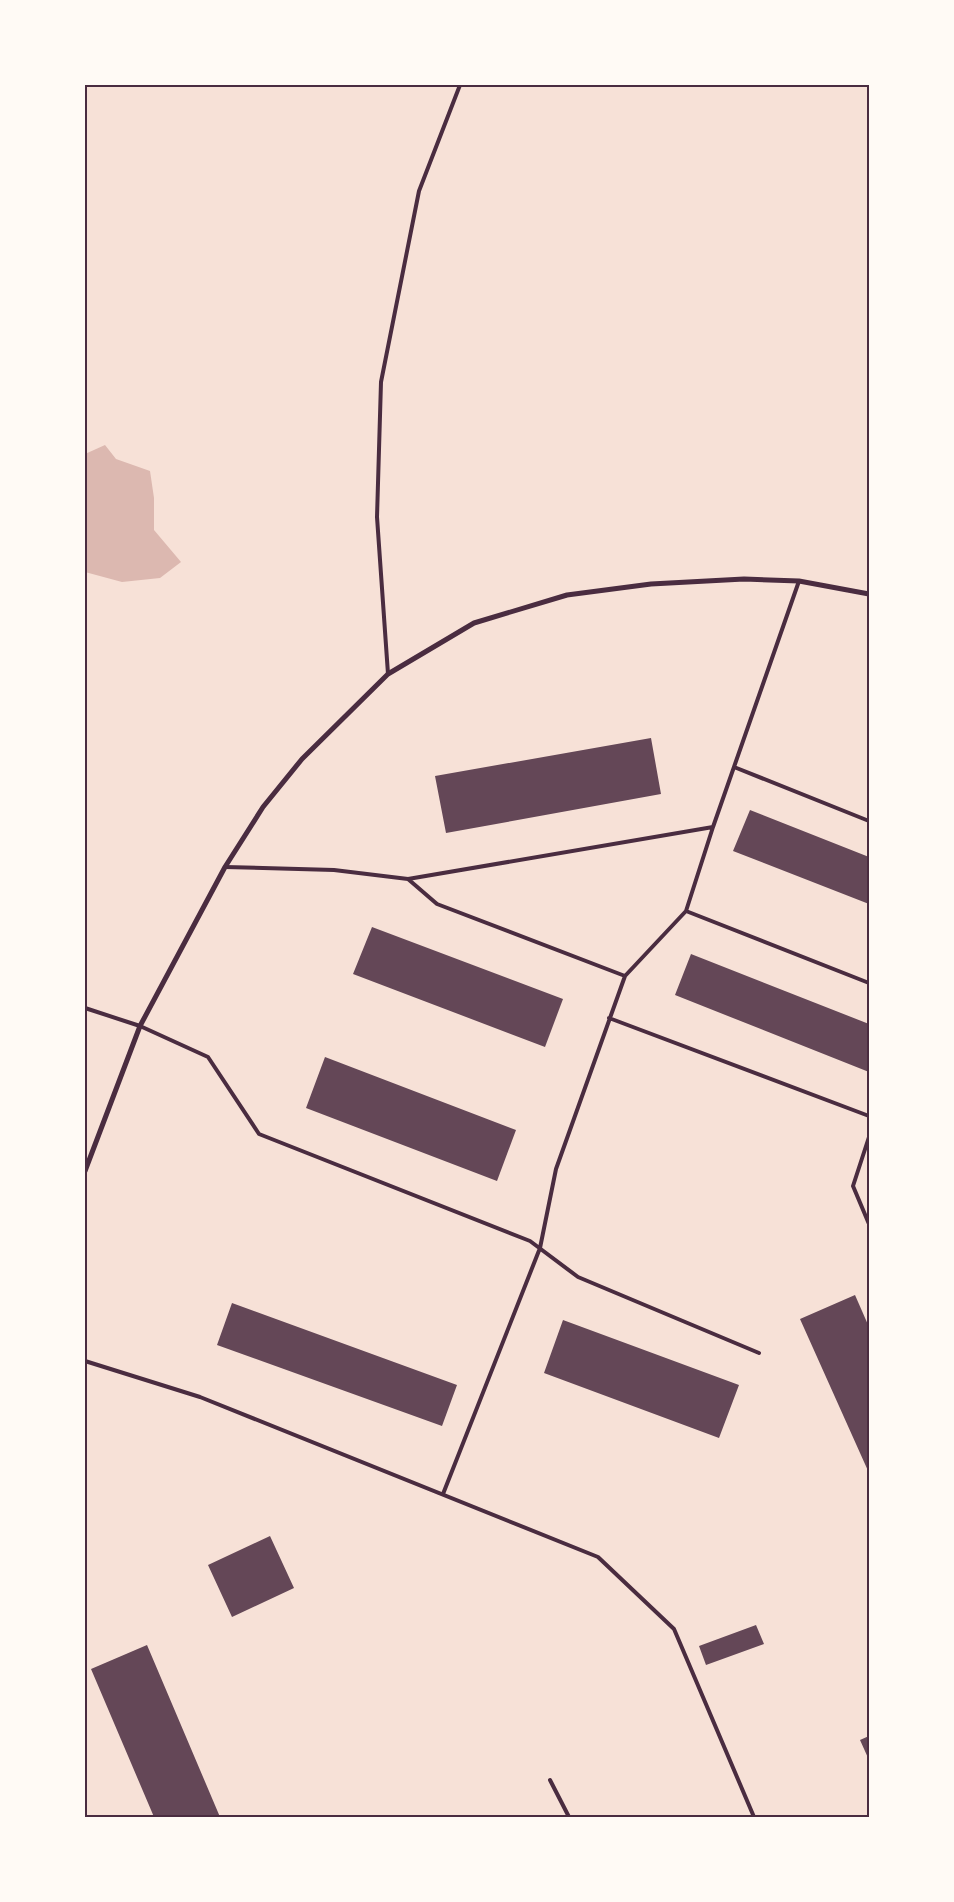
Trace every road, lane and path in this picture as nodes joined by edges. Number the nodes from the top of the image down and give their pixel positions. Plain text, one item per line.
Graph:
1 (460, 85) edge
2 (799, 581) junction
3 (869, 594) edge
4 (388, 674) junction
5 (734, 767) junction
6 (869, 821) edge
7 (713, 827) junction
8 (225, 867) junction
9 (408, 879) junction
10 (686, 911) junction
11 (625, 976) junction
12 (869, 983) edge
13 (85, 1008) edge
14 (609, 1018) junction
15 (140, 1026) junction
16 (869, 1116) edge
17 (869, 1137) edge
18 (85, 1171) edge
19 (869, 1224) edge
20 (540, 1248) junction
21 (760, 1353) dead end
22 (85, 1360) edge
23 (443, 1494) junction
24 (550, 1780) dead end
25 (569, 1817) edge
26 (754, 1817) edge

1 - 4 lane
2 - 3 street
2 - 4 street
2 - 5 lane
4 - 8 street
5 - 6 lane
5 - 7 lane
7 - 9 lane
7 - 10 lane
8 - 9 lane
8 - 15 street
9 - 11 lane
10 - 11 lane
10 - 12 lane
11 - 14 lane
13 - 15 lane
14 - 16 lane
14 - 20 lane
15 - 18 street
15 - 20 lane
17 - 19 lane
20 - 21 lane
20 - 23 lane
22 - 23 lane
23 - 26 lane
24 - 25 lane

